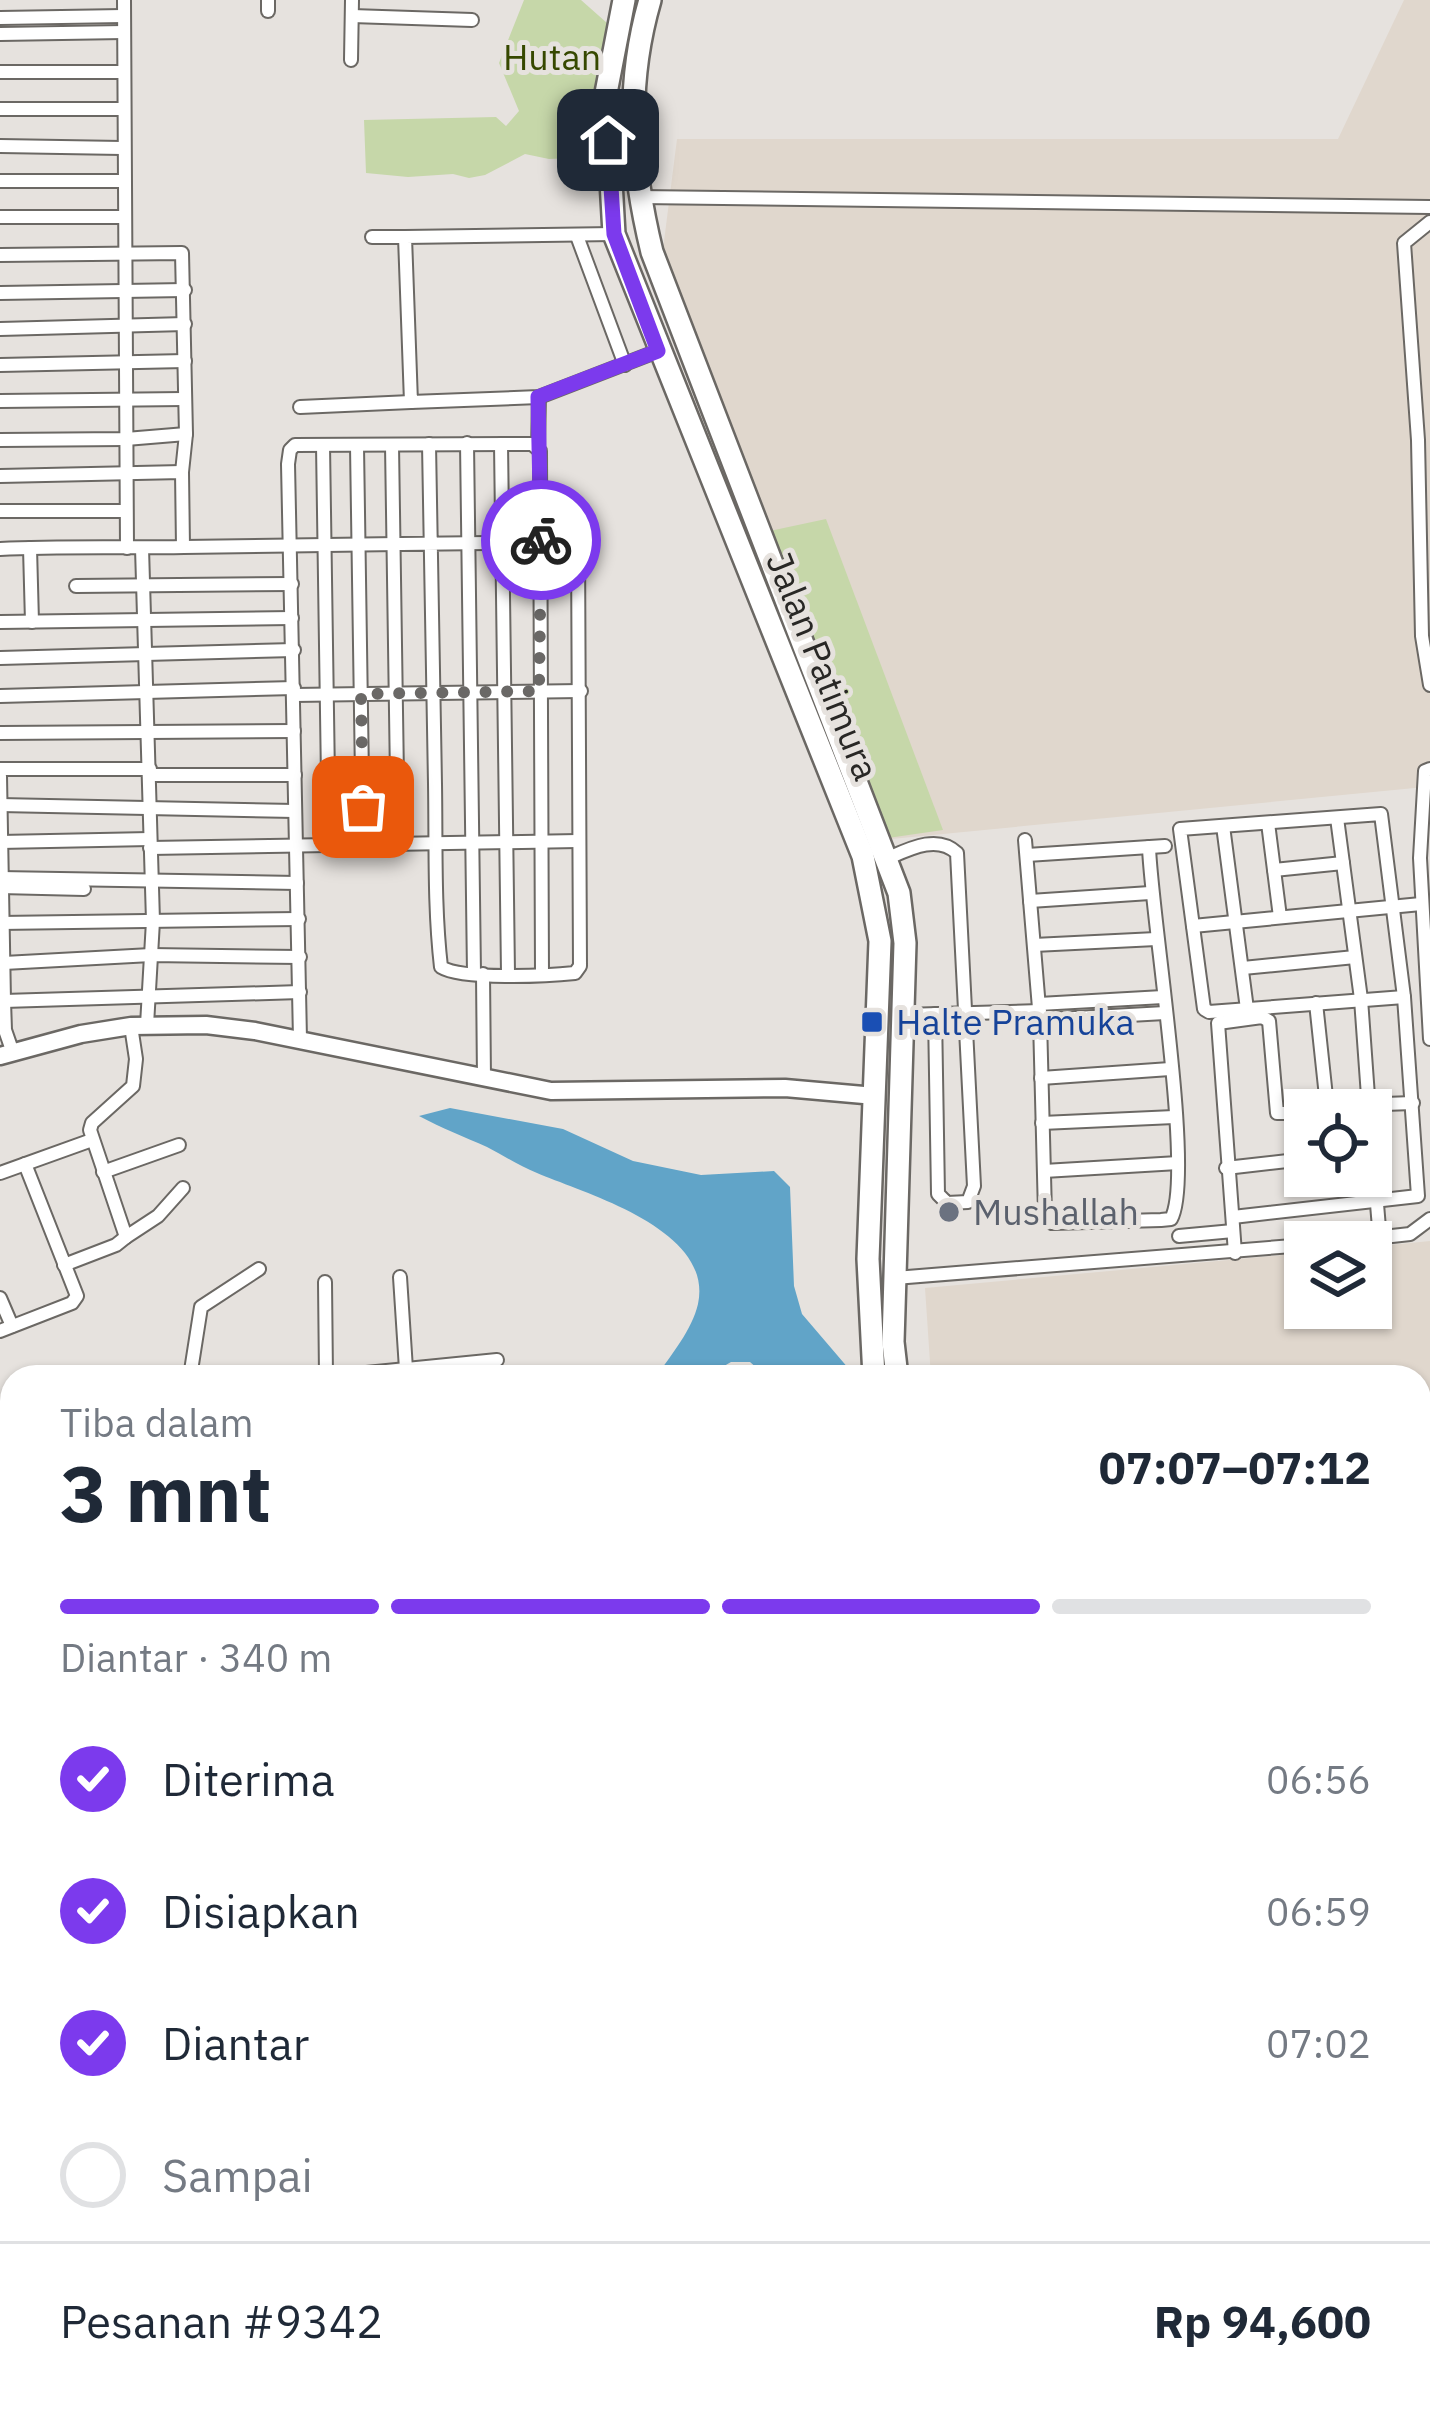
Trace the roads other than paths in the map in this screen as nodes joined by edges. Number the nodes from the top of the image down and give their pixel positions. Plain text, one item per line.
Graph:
1 (86, 0) edge
2 (124, 0) edge
3 (352, 0) edge
4 (624, 0) edge
5 (650, 0) edge
6 (85, 16) junction
7 (123, 16) junction
8 (352, 16) junction
9 (0, 18) edge
10 (472, 20) dead end
11 (124, 32) junction
12 (0, 34) edge
13 (351, 60) dead end
14 (0, 72) edge
15 (122, 72) junction
16 (0, 109) edge
17 (122, 109) junction
18 (0, 146) edge
19 (122, 148) junction
20 (0, 181) edge
21 (122, 181) junction
22 (639, 197) junction
23 (1430, 207) edge
24 (0, 217) edge
25 (123, 217) junction
26 (1430, 222) edge
27 (614, 234) junction
28 (577, 236) junction
29 (372, 237) dead end
30 (405, 237) junction
31 (124, 253) junction
32 (0, 256) edge
33 (185, 290) junction
34 (0, 293) edge
35 (124, 293) junction
36 (185, 324) junction
37 (0, 329) edge
38 (124, 329) junction
39 (658, 351) junction
40 (185, 362) junction
41 (125, 364) junction
42 (625, 364) junction
43 (0, 365) edge
44 (538, 397) junction
45 (184, 399) junction
46 (0, 401) edge
47 (125, 401) junction
48 (411, 401) junction
49 (300, 407) dead end
50 (186, 434) junction
51 (126, 439) junction
52 (0, 440) edge
53 (467, 443) junction
54 (429, 444) junction
55 (501, 444) junction
56 (323, 445) junction
57 (392, 445) junction
58 (358, 446) junction
59 (538, 448) junction
60 (182, 472) junction
61 (0, 476) edge
62 (126, 476) junction
63 (0, 511) edge
64 (126, 512) junction
65 (541, 542) junction
66 (468, 543) junction
67 (502, 543) junction
68 (359, 544) junction
69 (394, 544) junction
70 (431, 544) junction
71 (291, 545) junction
72 (324, 545) junction
73 (183, 547) junction
74 (30, 548) junction
75 (127, 548) junction
76 (142, 548) junction
77 (0, 549) edge
78 (292, 584) junction
79 (144, 585) junction
80 (76, 586) dead end
81 (292, 618) junction
82 (145, 620) junction
83 (0, 622) edge
84 (32, 622) junction
85 (1427, 649) edge
86 (294, 650) junction
87 (147, 656) junction
88 (0, 658) edge
89 (1430, 686) edge
90 (539, 691) junction
91 (581, 691) junction
92 (148, 692) junction
93 (294, 692) junction
94 (470, 692) junction
95 (504, 692) junction
96 (396, 693) junction
97 (433, 693) junction
98 (326, 694) junction
99 (361, 694) junction
100 (0, 696) edge
101 (810, 696) junction
102 (149, 730) junction
103 (294, 731) junction
104 (0, 733) edge
105 (1430, 770) edge
106 (0, 772) edge
107 (150, 772) junction
108 (295, 775) junction
109 (0, 806) edge
110 (149, 809) junction
111 (295, 811) junction
112 (1337, 818) junction
113 (1268, 823) junction
114 (1222, 826) junction
115 (1025, 840) dead end
116 (1, 842) edge
117 (506, 842) junction
118 (542, 842) junction
119 (578, 842) junction
120 (150, 843) junction
121 (436, 843) junction
122 (474, 843) junction
123 (363, 844) junction
124 (398, 844) junction
125 (296, 845) junction
126 (328, 845) junction
127 (1165, 846) dead end
128 (1149, 847) junction
129 (1027, 855) junction
130 (886, 859) junction
131 (1343, 863) junction
132 (1274, 870) junction
133 (2, 883) edge
134 (297, 884) junction
135 (151, 887) junction
136 (1150, 893) junction
137 (1030, 901) junction
138 (1421, 904) junction
139 (1394, 906) junction
140 (1349, 910) junction
141 (1280, 917) junction
142 (299, 919) junction
143 (154, 921) junction
144 (1236, 922) junction
145 (2, 923) edge
146 (1193, 926) junction
147 (1156, 939) junction
148 (1034, 945) junction
149 (151, 955) junction
150 (299, 956) junction
151 (1355, 957) junction
152 (3, 960) edge
153 (1243, 968) junction
154 (478, 973) junction
155 (508, 973) junction
156 (542, 974) junction
157 (301, 992) junction
158 (3, 995) edge
159 (149, 995) junction
160 (1404, 997) junction
161 (1163, 998) junction
162 (1361, 999) junction
163 (1316, 1003) junction
164 (1247, 1009) junction
165 (1040, 1012) junction
166 (968, 1013) junction
167 (1165, 1013) junction
168 (903, 1015) junction
169 (935, 1015) junction
170 (139, 1026) junction
171 (3, 1030) edge
172 (300, 1039) junction
173 (1430, 1039) edge
174 (7, 1054) edge
175 (1170, 1070) junction
176 (1041, 1078) junction
177 (484, 1079) junction
178 (1324, 1089) edge
179 (1368, 1089) edge
180 (875, 1096) junction
181 (1413, 1103) junction
182 (1392, 1105) edge
183 (1284, 1113) edge
184 (1174, 1117) junction
185 (1042, 1123) junction
186 (92, 1140) junction
187 (178, 1145) dead end
188 (1284, 1161) edge
189 (1178, 1163) junction
190 (25, 1164) junction
191 (1226, 1168) junction
192 (1044, 1171) junction
193 (103, 1172) junction
194 (0, 1173) edge
195 (183, 1188) dead end
196 (1376, 1197) edge
197 (1376, 1202) junction
198 (1171, 1219) junction
199 (1430, 1220) edge
200 (1378, 1221) edge
201 (1233, 1224) junction
202 (1179, 1236) junction
203 (126, 1237) junction
204 (1392, 1238) edge
205 (1284, 1247) edge
206 (1235, 1252) junction
207 (1173, 1257) junction
208 (64, 1265) junction
209 (259, 1269) dead end
210 (400, 1277) dead end
211 (895, 1278) junction
212 (326, 1282) dead end
213 (0, 1298) edge
214 (6, 1329) edge
215 (497, 1360) dead end
216 (192, 1365) edge
217 (326, 1365) edge
218 (406, 1365) edge
219 (488, 1365) edge
220 (873, 1365) edge
221 (896, 1365) edge

1 - 6 street
2 - 7 street
3 - 8 street
4 - 27 highway, Jalan Patimura
5 - 22 highway, Jalan Patimura
6 - 7 street
6 - 9 street
7 - 11 street
8 - 10 street
8 - 13 street
11 - 12 street
11 - 15 street
14 - 15 street
15 - 17 street
16 - 17 street
17 - 19 street
18 - 19 street
19 - 21 street
20 - 21 street
21 - 25 street
22 - 23 street
22 - 101 highway, Jalan Patimura
24 - 25 street
25 - 31 street
26 - 85 street
27 - 28 street
27 - 39 highway, Jalan Patimura
28 - 30 street
28 - 42 street
29 - 30 street
30 - 48 street
31 - 32 street
31 - 33 street
31 - 35 street
33 - 35 street
33 - 36 street
34 - 35 street
35 - 38 street
36 - 38 street
36 - 40 street
37 - 38 street
38 - 41 street
39 - 42 street
39 - 101 highway, Jalan Patimura
40 - 41 street
40 - 45 street
41 - 43 street
41 - 47 street
42 - 44 street
44 - 48 street
44 - 59 street
45 - 47 street
45 - 50 street
46 - 47 street
47 - 51 street
48 - 49 street
50 - 51 street
50 - 60 street
51 - 52 street
51 - 62 street
53 - 54 street
53 - 55 street
53 - 66 street
54 - 57 street
54 - 70 street
55 - 59 street
55 - 67 street
56 - 58 street
56 - 71 street
56 - 72 street
57 - 58 street
57 - 69 street
58 - 68 street
59 - 65 street
60 - 62 street
60 - 73 street
61 - 62 street
62 - 64 street
63 - 64 street
64 - 75 street
65 - 67 street
65 - 90 street
65 - 91 street
66 - 67 street
66 - 70 street
66 - 94 street
67 - 95 street
68 - 69 street
68 - 72 street
68 - 99 street
69 - 70 street
69 - 96 street
70 - 97 street
71 - 72 street
71 - 73 street
71 - 78 street
72 - 98 street
73 - 76 street
74 - 75 street
74 - 77 street
74 - 84 street
75 - 76 street
76 - 79 street
78 - 79 street
78 - 81 street
79 - 80 street
79 - 82 street
81 - 82 street
81 - 86 street
82 - 84 street
82 - 87 street
83 - 84 street
85 - 89 street
86 - 87 street
86 - 93 street
87 - 88 street
87 - 92 street
90 - 91 street
90 - 95 street
90 - 118 street
91 - 119 street
92 - 93 street
92 - 100 street
92 - 102 street
93 - 98 street
93 - 103 street
94 - 95 street
94 - 97 street
94 - 122 street
95 - 117 street
96 - 97 street
96 - 99 street
96 - 124 street
97 - 121 street
98 - 99 street
98 - 126 street
99 - 123 street
101 - 130 highway, Jalan Patimura
101 - 180 highway, Jalan Patimura
102 - 103 street
102 - 104 street
102 - 107 street
103 - 108 street
105 - 138 street
106 - 107 street
106 - 109 street
107 - 108 street
107 - 110 street
108 - 111 street
109 - 110 street
109 - 116 street
110 - 111 street
110 - 120 street
111 - 125 street
112 - 113 street
112 - 131 street
112 - 139 street
113 - 114 street
113 - 132 street
114 - 144 street
114 - 146 street
115 - 129 street
116 - 120 street
116 - 133 street
117 - 118 street
117 - 122 street
117 - 155 street
118 - 119 street
118 - 156 street
119 - 156 street
120 - 125 street
120 - 135 street
121 - 122 street
121 - 124 street
121 - 154 street
122 - 154 street
123 - 124 street
123 - 126 street
125 - 126 street
125 - 134 street
127 - 128 street
128 - 129 street
128 - 136 street
129 - 137 street
130 - 166 street
130 - 168 highway, Jalan Patimura
131 - 132 street
131 - 140 street
132 - 141 street
133 - 135 street
133 - 145 street
134 - 135 street
134 - 142 street
135 - 143 street
136 - 137 street
136 - 147 street
137 - 148 street
138 - 139 street
138 - 173 street
139 - 140 street
139 - 160 street
140 - 141 street
140 - 151 street
141 - 144 street
142 - 143 street
142 - 150 street
143 - 145 street
143 - 149 street
144 - 146 street
144 - 153 street
145 - 152 street
146 - 164 street
147 - 148 street
147 - 161 street
148 - 165 street
149 - 150 street
149 - 152 street
149 - 159 street
150 - 157 street
151 - 153 street
151 - 162 street
152 - 158 street
153 - 164 street
154 - 155 street
154 - 177 street
155 - 156 street
157 - 159 street
157 - 172 street
158 - 159 street
158 - 171 street
159 - 170 street
160 - 162 street
160 - 181 street
161 - 165 street
161 - 167 street
162 - 163 street
162 - 179 street
163 - 164 street
163 - 178 street
165 - 166 street
165 - 167 street
165 - 176 street
166 - 169 street
166 - 169 street
167 - 175 street
168 - 169 street
168 - 211 highway, Jalan Patimura
170 - 172 street
170 - 174 street
170 - 186 street
171 - 174 street
172 - 177 street
175 - 176 street
175 - 184 street
176 - 185 street
177 - 180 street
180 - 220 highway, Jalan Patimura
181 - 182 street
181 - 197 street
183 - 191 street
184 - 185 street
184 - 189 street
185 - 192 street
186 - 190 street
186 - 193 street
187 - 193 street
188 - 191 street
189 - 192 street
189 - 198 street
190 - 194 street
190 - 208 street
191 - 201 street
192 - 198 street
193 - 203 street
195 - 203 street
196 - 197 street
197 - 200 street
197 - 201 street
198 - 202 street
199 - 204 street
201 - 202 street
201 - 206 street
202 - 207 street
203 - 208 street
205 - 206 street
206 - 207 street
207 - 211 street
208 - 214 street
209 - 216 street
210 - 218 street
211 - 221 highway, Jalan Patimura
212 - 217 street
213 - 214 street
215 - 219 street

